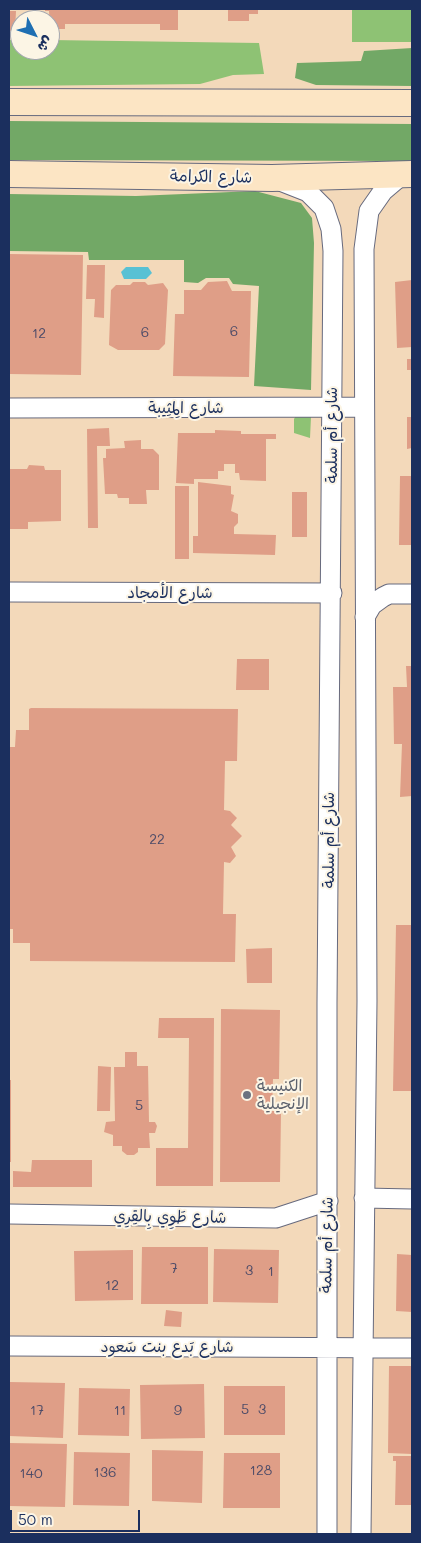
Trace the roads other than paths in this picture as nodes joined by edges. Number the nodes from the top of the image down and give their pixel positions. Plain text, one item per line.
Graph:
1 (9, 102) edge
2 (412, 103) edge
3 (9, 174) edge
4 (408, 174) edge
5 (272, 178) junction
6 (332, 407) junction
7 (364, 407) junction
8 (9, 408) edge
9 (364, 567) junction
10 (9, 592) edge
11 (332, 593) junction
12 (389, 594) junction
13 (412, 594) edge
14 (365, 617) junction
15 (364, 1198) junction
16 (412, 1199) edge
17 (328, 1201) junction
18 (9, 1214) edge
19 (9, 1346) edge
20 (362, 1347) junction
21 (326, 1348) junction
22 (412, 1348) edge
23 (327, 1534) edge
24 (361, 1534) edge

1 - 2 main road
3 - 5 main road, شارع الكرامة
4 - 5 main road, شارع الكرامة
4 - 7 street, شارع أم سلمة
5 - 6 street, شارع أم سلمة
6 - 7 street, شارع المِثِيبة
6 - 8 street, شارع المِثِيبة
6 - 11 street, شارع أم سلمة
7 - 9 street, شارع أم سلمة
9 - 12 street
9 - 14 street, شارع أم سلمة
10 - 11 street, شارع الأمجاد
11 - 17 street, شارع أم سلمة
12 - 13 street
12 - 14 street
14 - 15 street, شارع أم سلمة
15 - 16 street
15 - 20 street, شارع أم سلمة
17 - 18 street, شارع طَوِي بِالقِرِي
17 - 21 street, شارع أم سلمة
19 - 21 street, شارع بَدع بنت سَعود
20 - 21 street, شارع بَدع بنت سَعود
20 - 22 street, شارع بَدع بنت سَعود
20 - 24 street, شارع أم سلمة
21 - 23 street, شارع أم سلمة

